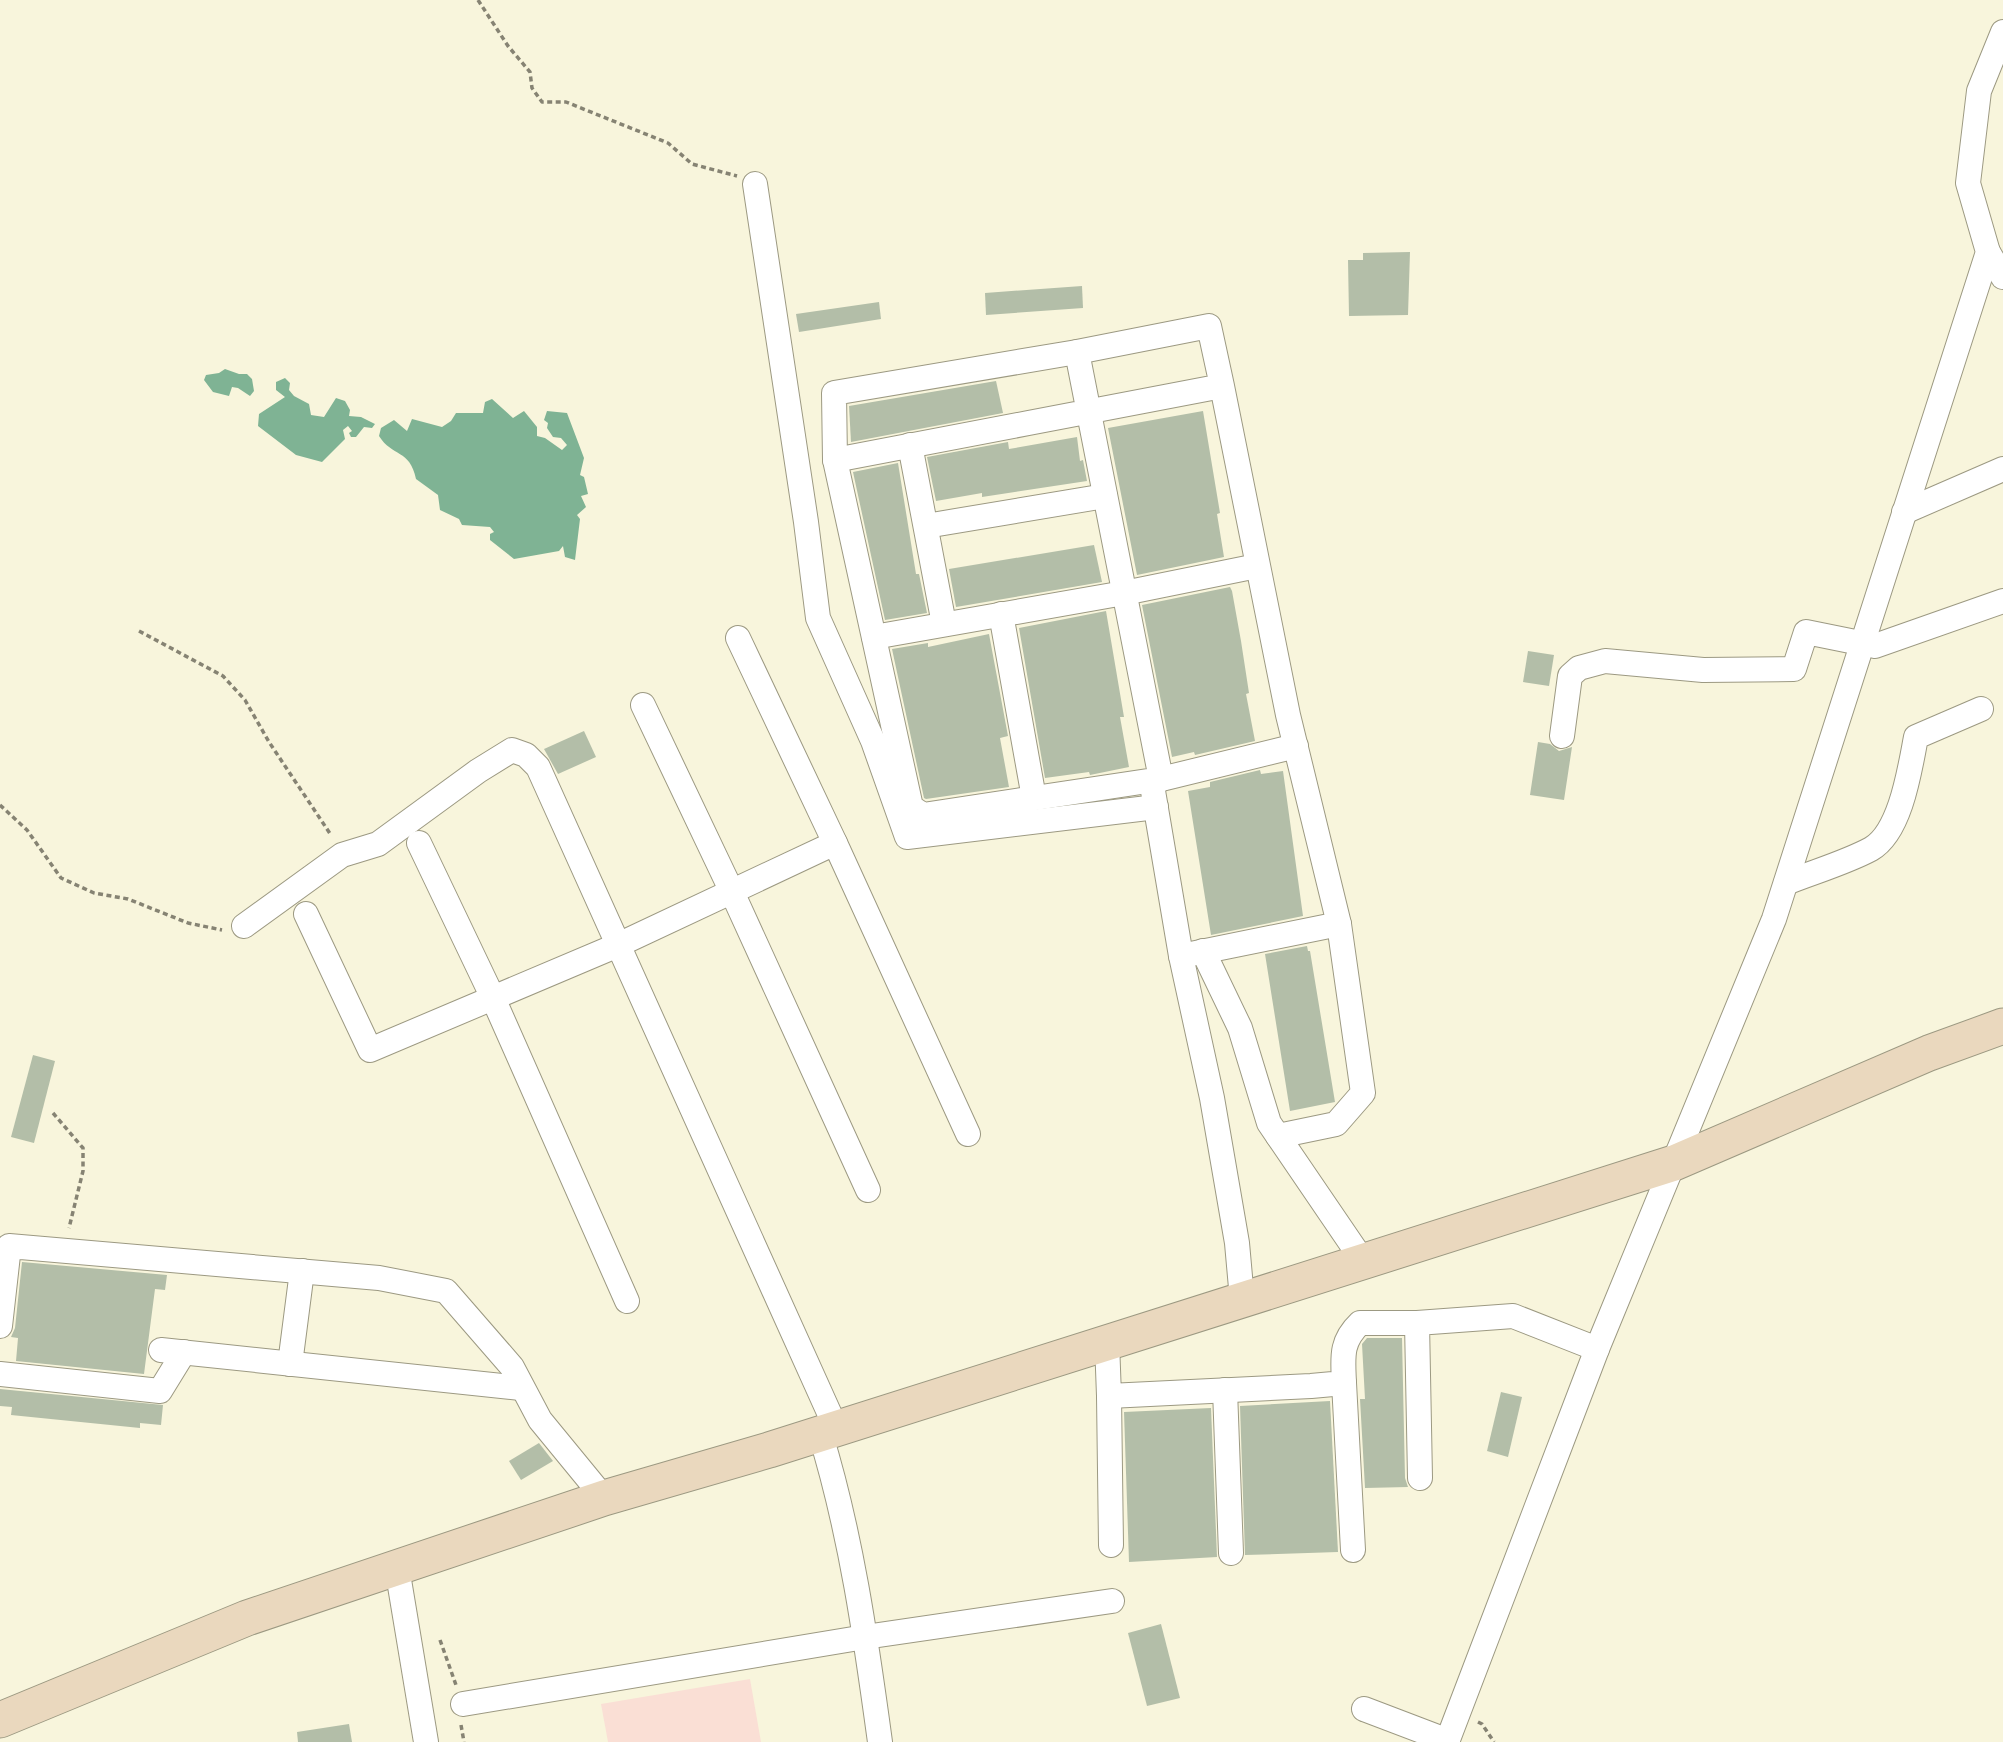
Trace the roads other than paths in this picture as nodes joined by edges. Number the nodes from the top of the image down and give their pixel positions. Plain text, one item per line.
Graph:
1 (2003, 32) edge
2 (755, 184) road end
3 (1988, 253) junction
4 (2003, 277) edge
5 (1077, 352) junction
6 (1222, 386) junction
7 (1088, 411) junction
8 (910, 446) junction
9 (835, 460) junction
10 (2003, 469) edge
11 (1105, 496) junction
12 (1904, 512) junction
13 (926, 526) junction
14 (1257, 566) junction
15 (1124, 593) junction
16 (2003, 601) edge
17 (1001, 614) junction
18 (944, 624) junction
19 (874, 637) junction
20 (738, 638) dead end
21 (1863, 643) junction
22 (643, 705) dead end
23 (1981, 709) dead end
24 (1562, 736) dead end
25 (1296, 746) junction
26 (1156, 779) junction
27 (1034, 798) junction
28 (1156, 807) junction
29 (419, 843) dead end
30 (835, 843) junction
31 (1786, 883) junction
32 (732, 892) junction
33 (306, 914) dead end
34 (1339, 924) junction
35 (244, 926) road end
36 (618, 945) junction
37 (1192, 953) junction
38 (493, 998) junction
39 (2003, 1026) edge
40 (968, 1134) dead end
41 (1278, 1136) junction
42 (1674, 1163) junction
43 (867, 1190) dead end
44 (1363, 1261) junction
45 (302, 1271) junction
46 (1242, 1299) junction
47 (627, 1301) dead end
48 (1417, 1323) junction
49 (0, 1326) edge
50 (1107, 1342) junction
51 (1597, 1349) junction
52 (290, 1364) junction
53 (0, 1374) edge
54 (1344, 1383) junction
55 (522, 1388) junction
56 (1225, 1390) junction
57 (1109, 1396) junction
58 (828, 1431) junction
59 (1420, 1478) dead end
60 (604, 1498) junction
61 (1111, 1545) dead end
62 (1353, 1550) dead end
63 (1231, 1553) dead end
64 (397, 1568) junction
65 (1112, 1601) dead end
66 (866, 1637) junction
67 (463, 1704) road end
68 (1364, 1709) dead end
69 (0, 1720) edge
70 (1447, 1741) edge
71 (426, 1742) edge
72 (880, 1742) edge

1 - 3 street
2 - 28 street
3 - 4 street
3 - 12 street
5 - 6 street
5 - 7 street
5 - 9 street
6 - 7 street
6 - 14 street
7 - 8 street
7 - 11 street
8 - 9 street
8 - 13 street
9 - 19 street
10 - 12 street
11 - 13 street
11 - 15 street
12 - 21 street
13 - 18 street
14 - 15 street
14 - 25 street
15 - 17 street
15 - 26 street
16 - 21 street
17 - 18 street
17 - 27 street
18 - 19 street
19 - 27 street
20 - 30 street
21 - 24 street
21 - 31 street
22 - 32 street
23 - 31 street
25 - 26 street
25 - 34 street
26 - 27 street
26 - 28 street
28 - 37 street
29 - 38 street
30 - 32 street
30 - 40 street
31 - 42 street
32 - 36 street
32 - 43 street
33 - 38 street
34 - 37 street
34 - 41 street
35 - 36 street
36 - 38 street
36 - 58 street
37 - 41 street
37 - 46 street
38 - 47 street
39 - 42 main road
41 - 44 street
42 - 44 main road
42 - 51 street
44 - 46 main road
45 - 49 street
45 - 52 street
45 - 55 street
46 - 50 main road
48 - 51 street
48 - 54 street
48 - 59 street
50 - 57 street
50 - 58 main road
51 - 70 street
52 - 53 street
52 - 55 street
54 - 56 street
54 - 62 street
55 - 60 street
56 - 57 street
56 - 63 street
57 - 61 street
58 - 60 main road
58 - 66 street
60 - 64 main road
64 - 69 main road
64 - 71 street
65 - 66 street
66 - 67 street
66 - 72 street
68 - 70 street

